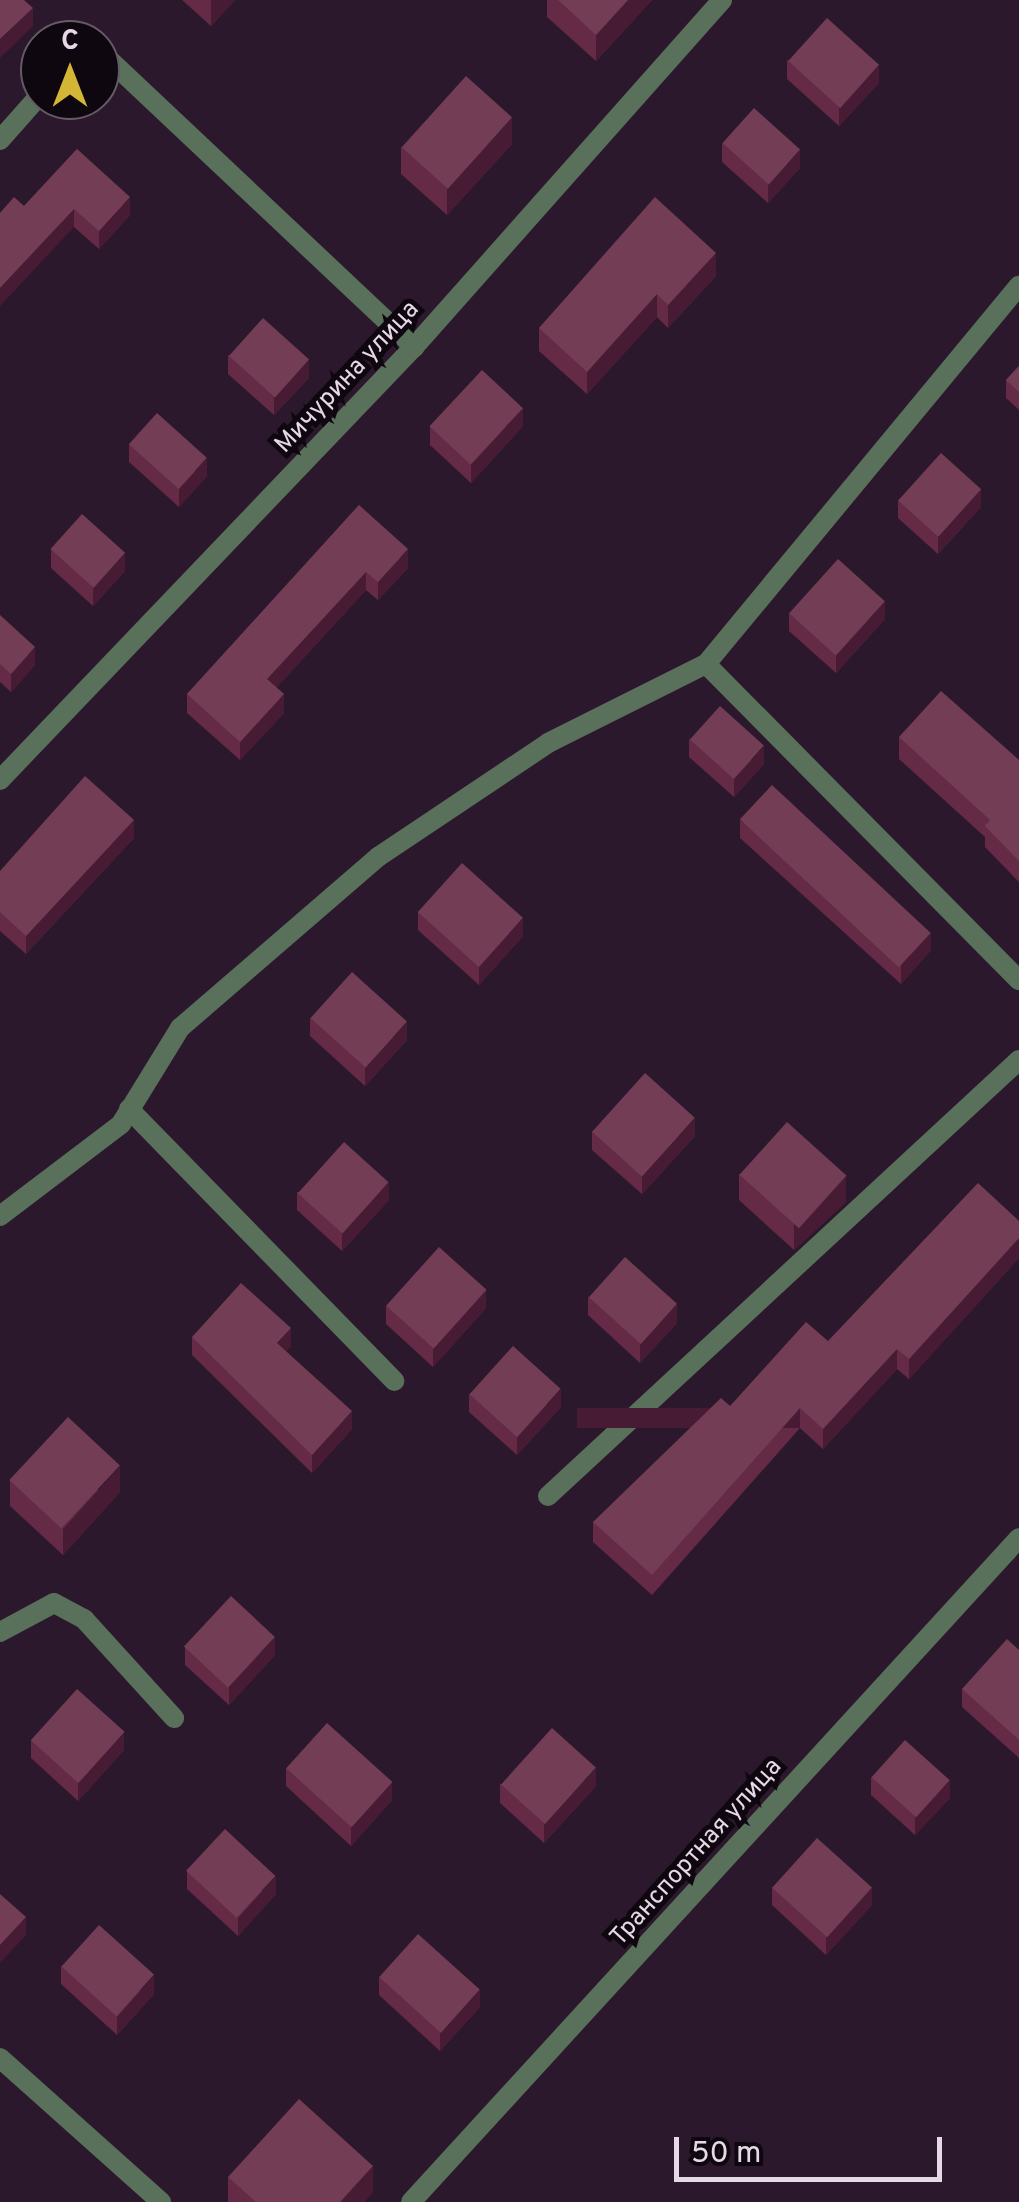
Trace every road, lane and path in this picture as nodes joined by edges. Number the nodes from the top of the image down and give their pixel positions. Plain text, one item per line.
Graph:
1 (722, 0) edge
2 (120, 69) edge
3 (20, 118) edge
4 (0, 140) edge
5 (1019, 286) edge
6 (414, 347) junction
7 (706, 664) junction
8 (0, 780) edge
9 (1019, 980) edge
10 (1019, 1060) edge
11 (129, 1109) junction
12 (0, 1216) edge
13 (394, 1381) dead end
14 (548, 1496) dead end
15 (1019, 1538) edge
16 (0, 1632) edge
17 (174, 1718) dead end
18 (0, 2058) edge
19 (160, 2202) edge
20 (412, 2202) edge

1 - 6 street, Мичурина улица
2 - 6 street
3 - 4 street
5 - 7 street
6 - 8 street, Мичурина улица
7 - 9 street
7 - 11 street
10 - 14 street
11 - 12 street
11 - 13 street
15 - 20 street, Транспортная улица
16 - 17 street
18 - 19 street

